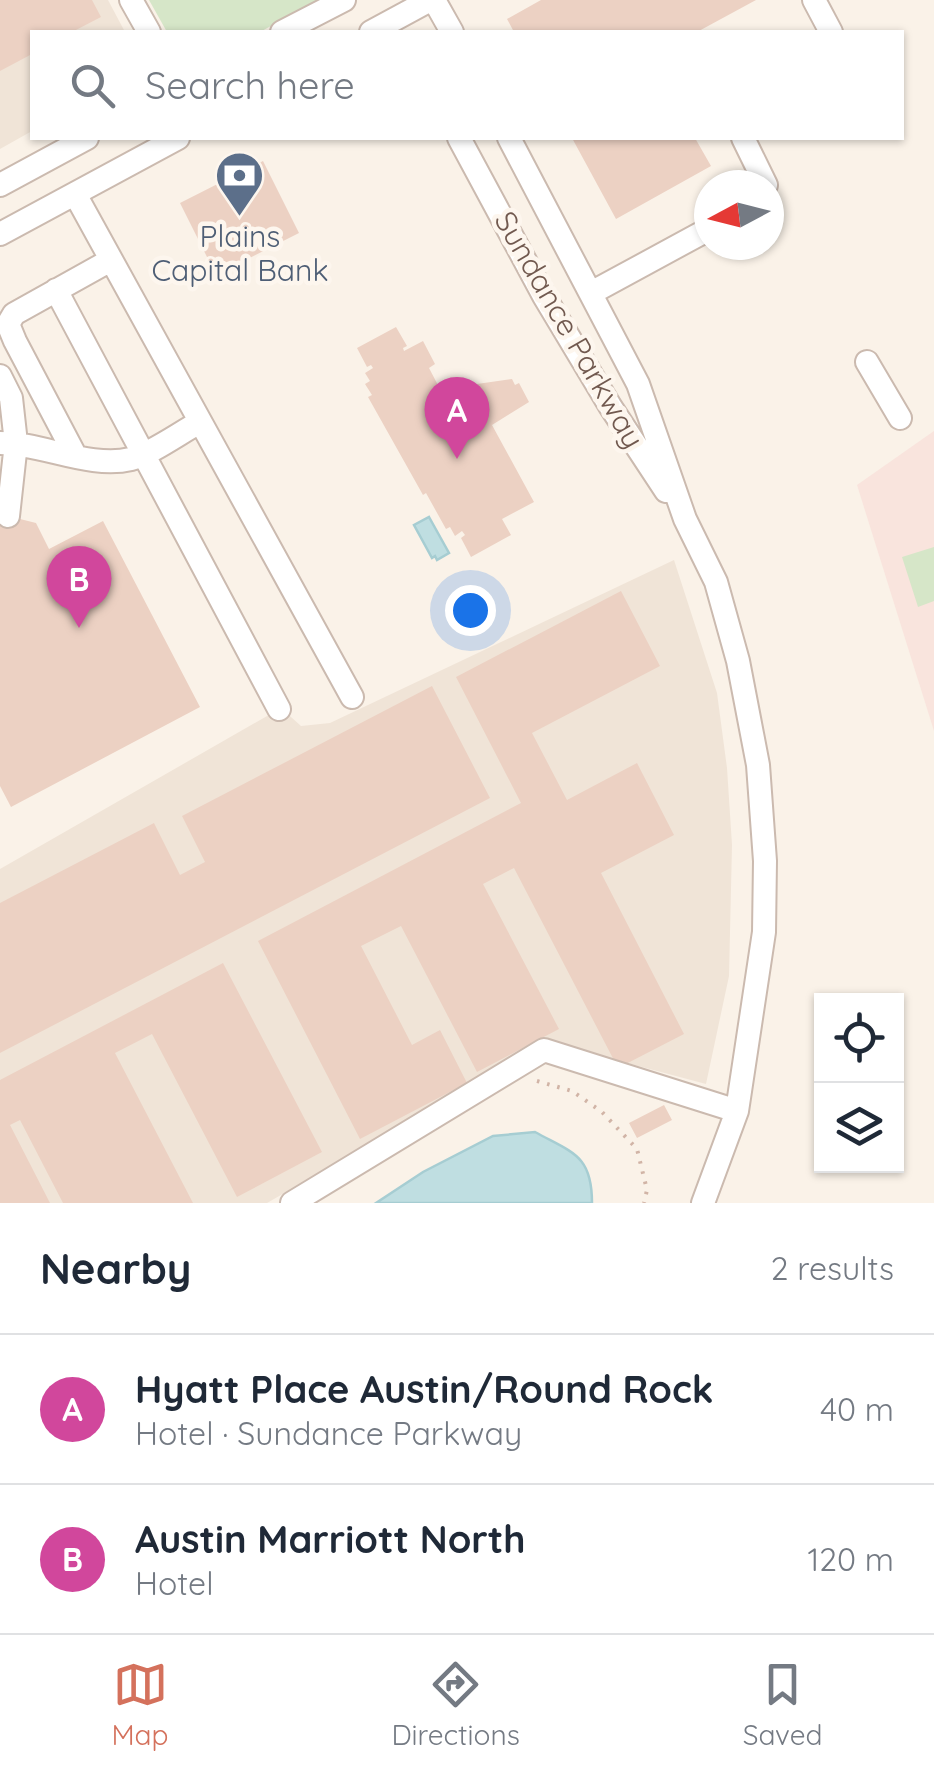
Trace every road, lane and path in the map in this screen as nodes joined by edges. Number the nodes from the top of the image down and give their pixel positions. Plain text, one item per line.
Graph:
1 (131, 0) edge
2 (344, 0) edge
3 (432, 0) edge
4 (814, 0) edge
5 (394, 17) edge
6 (148, 30) edge
7 (286, 30) edge
8 (451, 30) edge
9 (830, 30) edge
10 (83, 140) edge
11 (174, 140) edge
12 (460, 140) edge
13 (510, 140) edge
14 (744, 140) edge
15 (758, 170) edge
16 (0, 186) edge
17 (75, 194) junction
18 (0, 234) edge
19 (694, 237) edge
20 (111, 260) junction
21 (56, 290) junction
22 (591, 293) junction
23 (867, 362) dead end
24 (0, 376) edge
25 (900, 418) dead end
26 (200, 422) junction
27 (8, 443) edge
28 (144, 452) junction
29 (76, 455) junction
30 (8, 516) dead end
31 (685, 519) junction
32 (352, 698) dead end
33 (279, 709) dead end
34 (503, 1075) junction
35 (737, 1111) junction
36 (292, 1203) edge
37 (644, 1203) edge
38 (704, 1203) edge

1 - 6 street
2 - 7 street
3 - 5 street
3 - 8 street
4 - 9 street
10 - 16 street
11 - 17 street
12 - 31 street, Sundance Parkway
13 - 22 street, Sundance Parkway
14 - 15 street
17 - 18 street
17 - 20 street
19 - 22 street
20 - 21 street
20 - 26 street
21 - 28 street
21 - 29 street
22 - 31 street, Sundance Parkway
23 - 25 street
24 - 27 street
26 - 28 street
26 - 32 street
27 - 29 street
27 - 30 street
28 - 29 street
28 - 33 street
31 - 35 street, Sundance Parkway
34 - 35 street
34 - 36 street
34 - 37 path
35 - 38 street, Sundance Parkway

